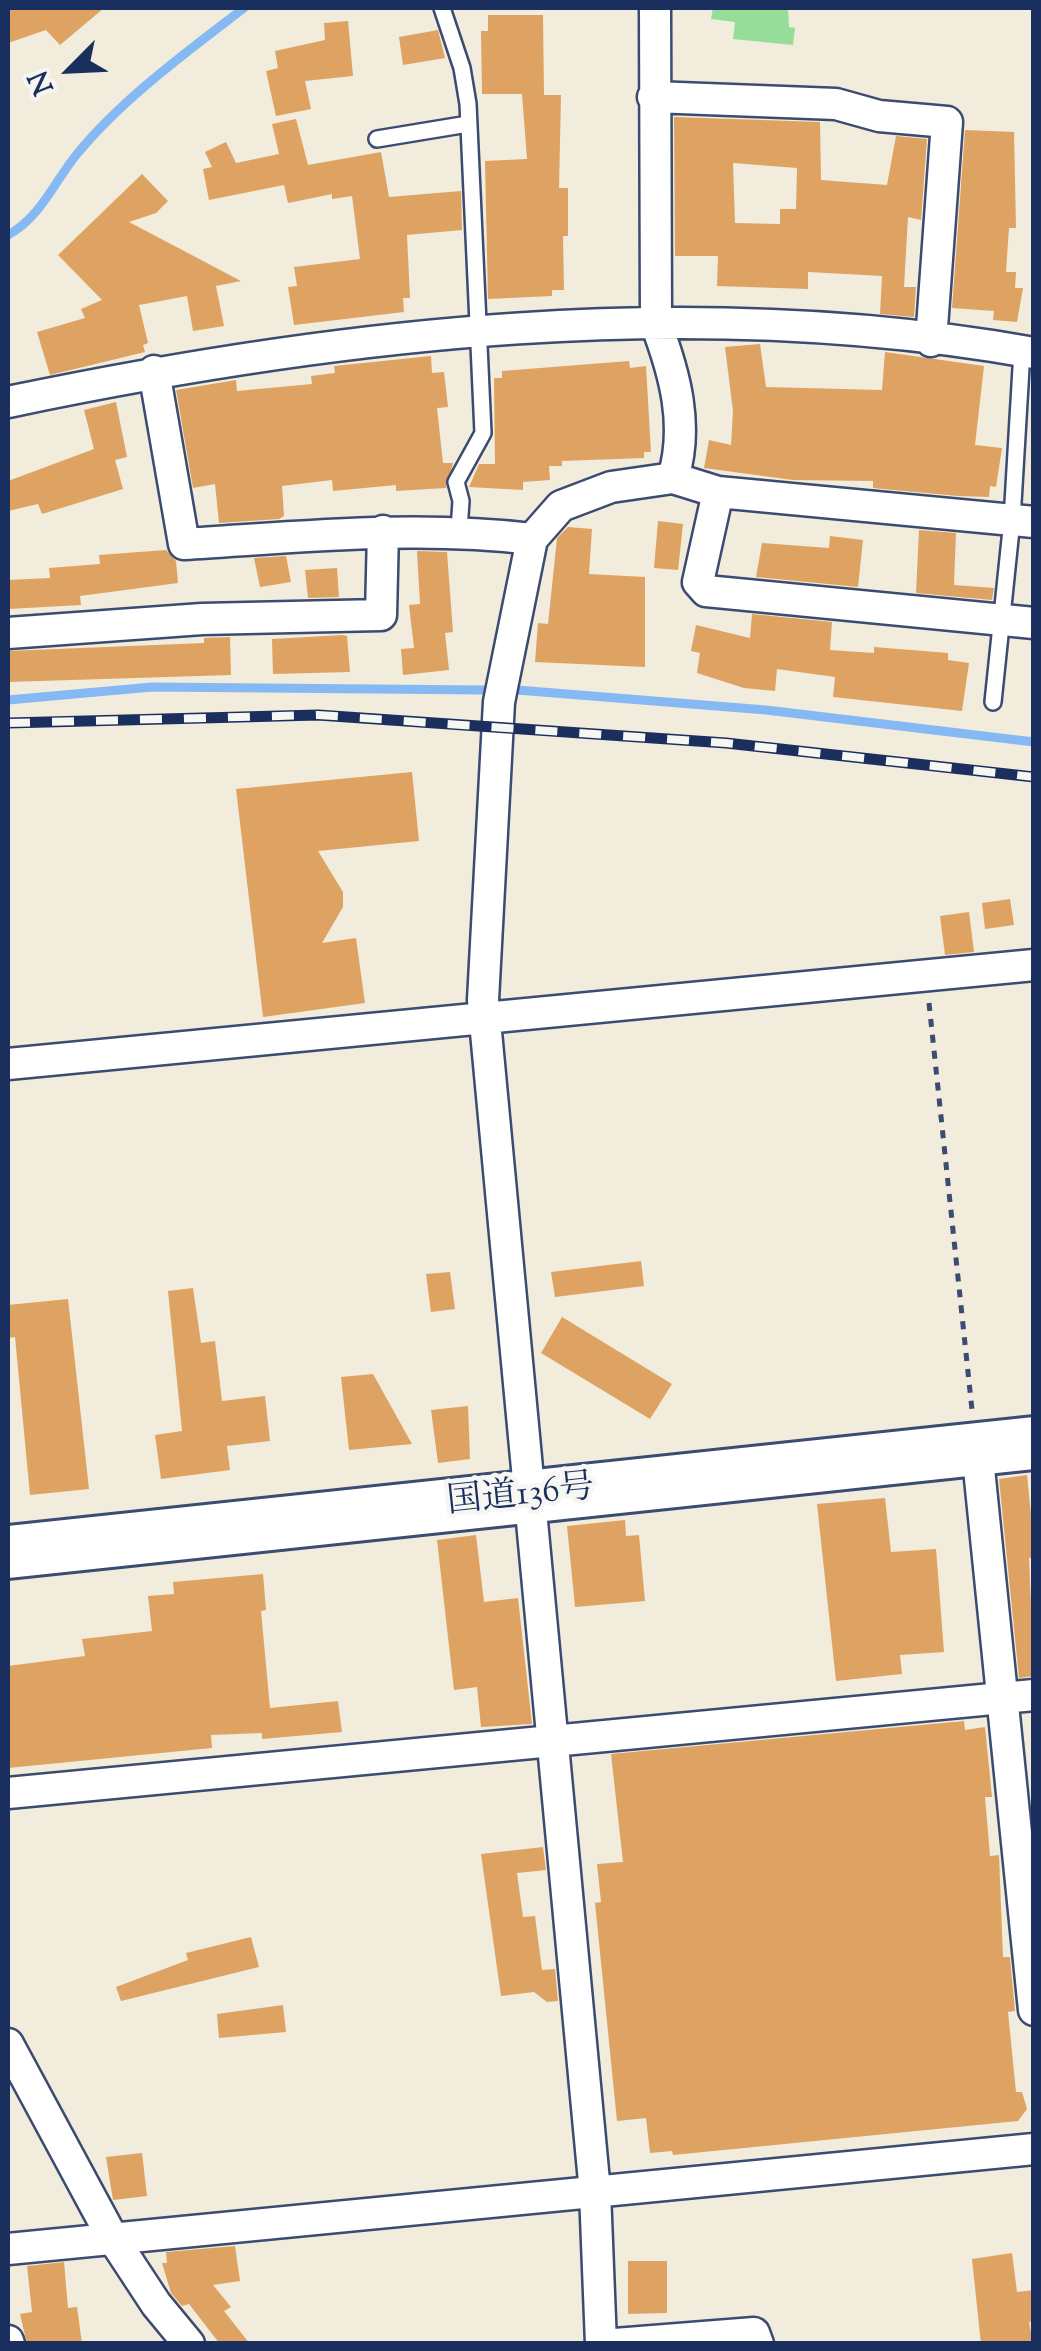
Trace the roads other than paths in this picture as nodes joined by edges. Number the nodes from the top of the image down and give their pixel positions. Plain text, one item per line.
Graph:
1 (442, 8) edge
2 (654, 8) edge
3 (653, 96) junction
4 (468, 124) junction
5 (377, 139) dead end
6 (656, 324) junction
7 (477, 331) junction
8 (931, 341) junction
9 (1028, 352) edge
10 (154, 371) junction
11 (8, 402) edge
12 (673, 478) junction
13 (718, 492) junction
14 (1023, 521) edge
15 (459, 530) junction
16 (383, 531) junction
17 (532, 539) junction
18 (1002, 620) junction
19 (1034, 623) edge
20 (8, 633) edge
21 (992, 702) dead end
22 (1034, 965) edge
23 (484, 1017) junction
24 (8, 1064) edge
25 (1034, 1444) edge
26 (977, 1450) junction
27 (531, 1497) junction
28 (8, 1552) edge
29 (1019, 1696) edge
30 (552, 1741) junction
31 (8, 1793) edge
32 (1034, 2010) edge
33 (8, 2044) edge
34 (1034, 2149) edge
35 (594, 2192) junction
36 (112, 2237) junction
37 (8, 2249) edge
38 (190, 2344) edge
39 (601, 2344) edge
40 (615, 2344) edge
41 (758, 2344) edge

1 - 4 lane
2 - 3 street
3 - 6 street
3 - 8 street
4 - 5 lane
4 - 7 lane
6 - 7 street
6 - 8 street
6 - 12 street
7 - 10 street
7 - 15 lane
8 - 9 street
9 - 14 lane
10 - 11 street
10 - 16 street
12 - 13 street
12 - 17 street
13 - 14 street
13 - 18 street
14 - 18 lane
15 - 16 street
15 - 17 street
16 - 20 street
17 - 23 street
18 - 19 street
18 - 21 lane
22 - 23 street
23 - 24 street
23 - 27 street
25 - 26 highway, 国道136号
26 - 27 highway, 国道136号
26 - 29 street
27 - 28 highway, 国道136号
27 - 30 street
29 - 30 street
29 - 32 street
30 - 31 street
30 - 35 street
33 - 36 street
34 - 35 street
35 - 36 street
35 - 39 street
36 - 37 street
36 - 38 street
40 - 41 street

